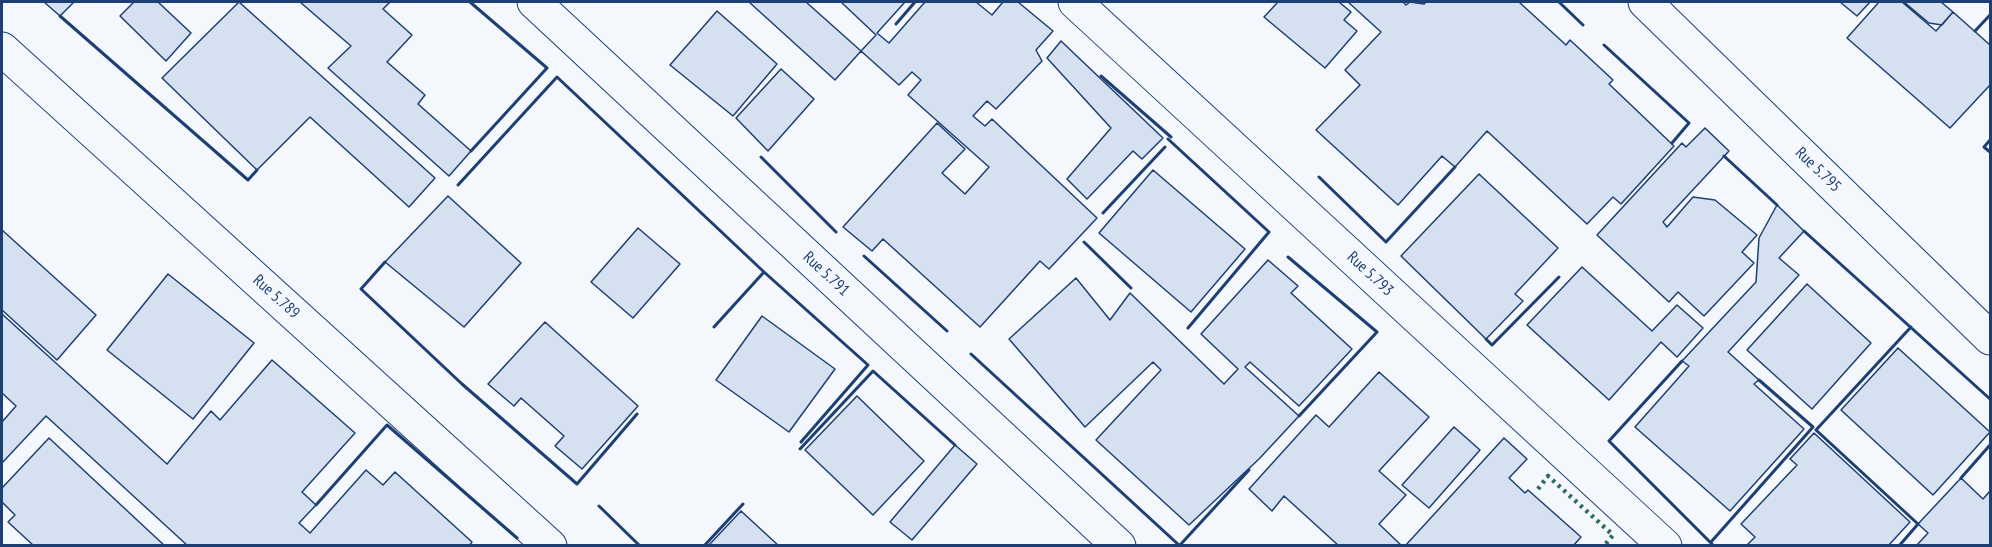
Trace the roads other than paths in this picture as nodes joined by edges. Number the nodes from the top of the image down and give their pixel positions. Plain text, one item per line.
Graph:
1 (534, 2) edge
2 (1075, 2) edge
3 (1645, 2) edge
4 (2, 49) edge
5 (1990, 338) edge
6 (550, 546) edge
7 (1119, 546) edge
8 (1665, 546) edge

1 - 7 street, Rue 5.791
2 - 8 street, Rue 5.793
3 - 5 street, Rue 5.795
4 - 6 street, Rue 5.789

